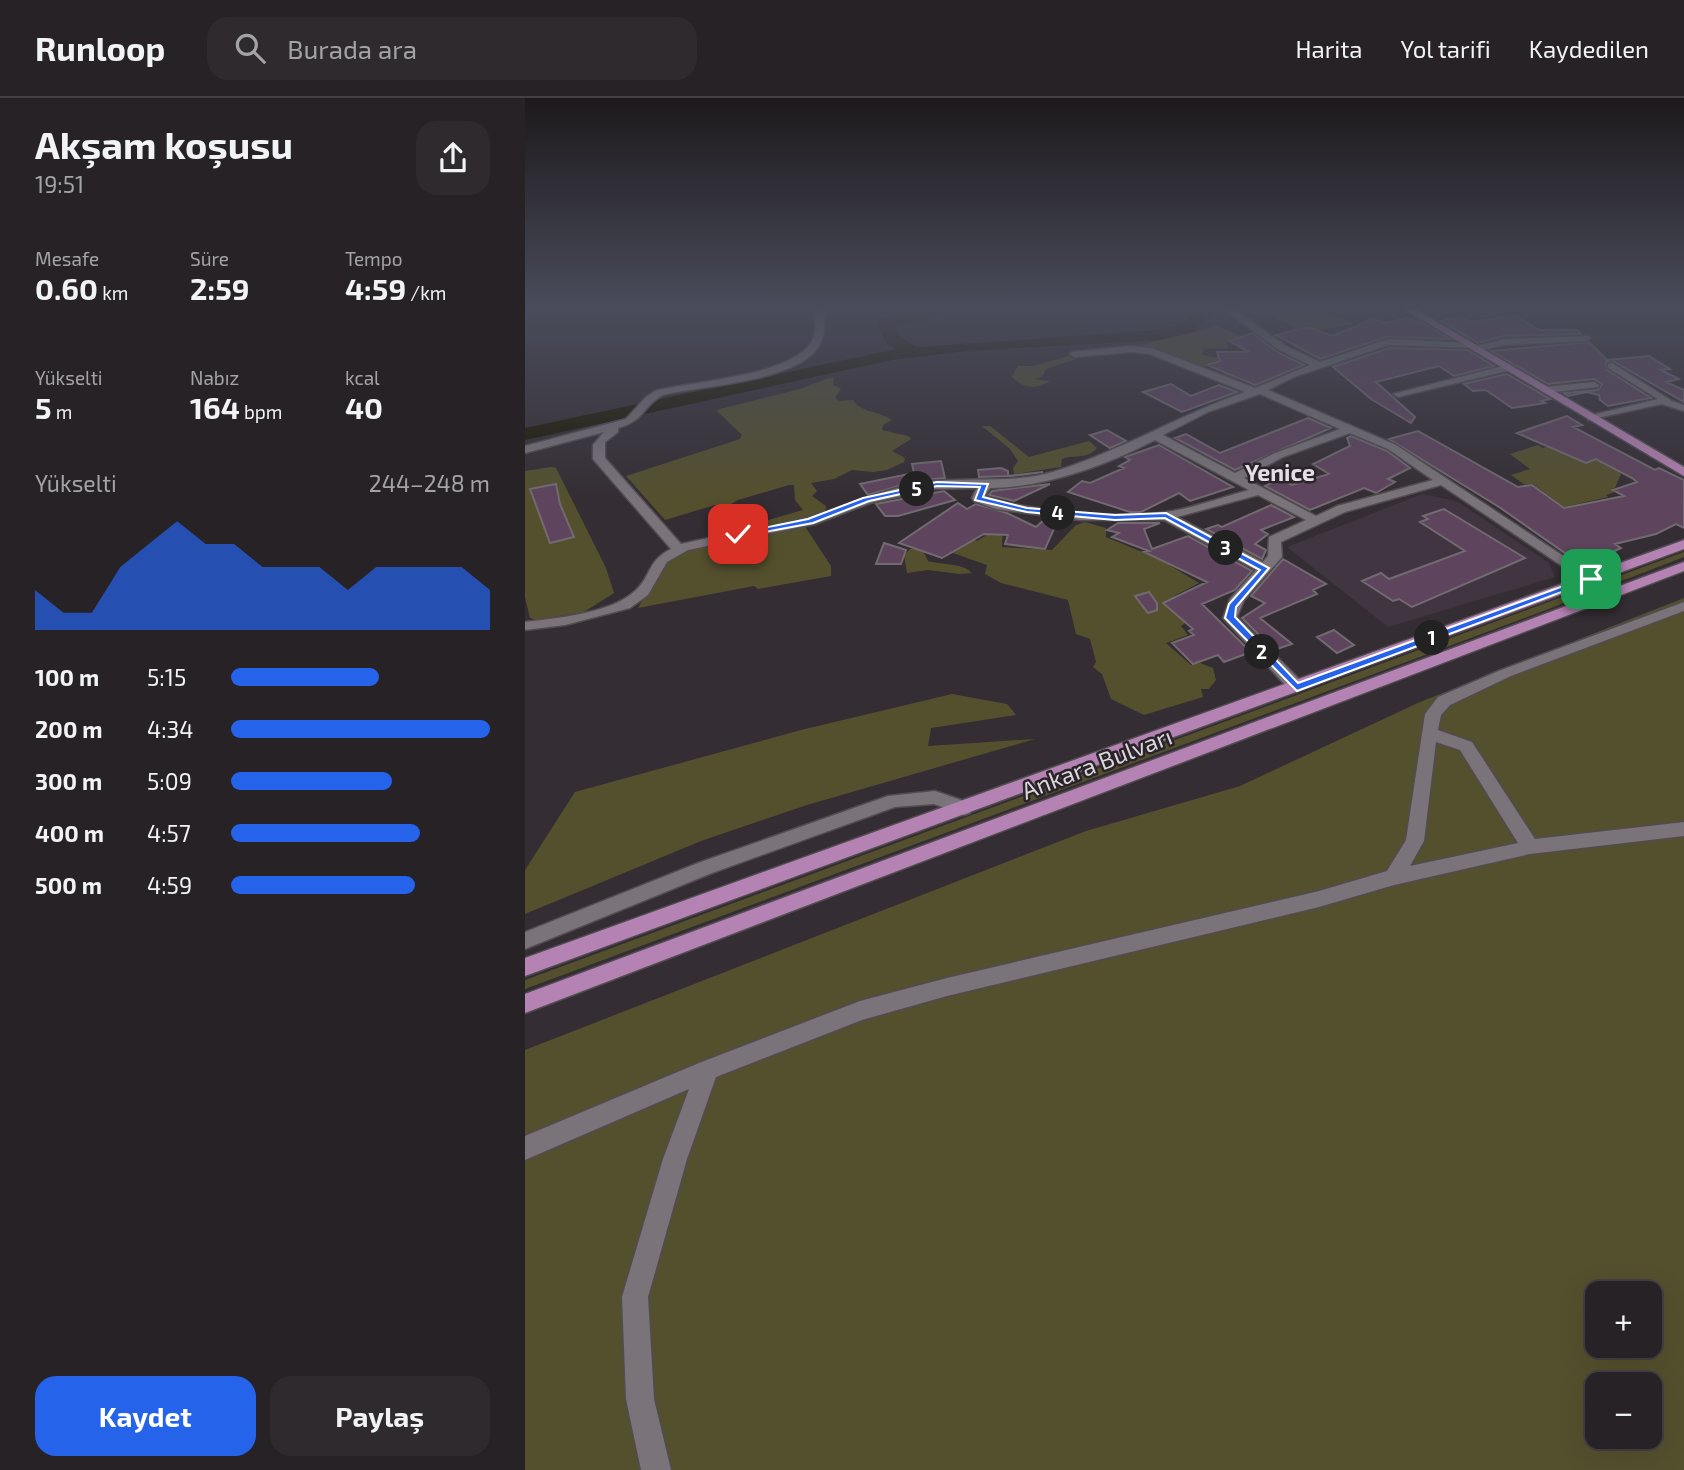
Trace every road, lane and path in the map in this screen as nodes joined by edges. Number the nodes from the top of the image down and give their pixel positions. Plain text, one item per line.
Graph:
1 (756, 373) edge
2 (1210, 373) edge
3 (1300, 373) edge
4 (1486, 373) edge
5 (1516, 373) edge
6 (1623, 373) edge
7 (1594, 385) dead end
8 (1545, 390) junction
9 (1257, 391) junction
10 (1398, 394) dead end
11 (1662, 401) junction
12 (1684, 408) edge
13 (1592, 418) junction
14 (624, 423) junction
15 (1352, 428) junction
16 (1156, 436) junction
17 (525, 450) edge
18 (1684, 472) edge
19 (1235, 478) junction
20 (1442, 481) junction
21 (985, 485) junction
22 (1259, 491) junction
23 (1166, 516) junction
24 (1313, 519) junction
25 (1684, 544) edge
26 (678, 549) junction
27 (1684, 566) edge
28 (1265, 569) junction
29 (1591, 579) junction
30 (1684, 606) edge
31 (525, 625) edge
32 (1297, 687) junction
33 (1429, 733) junction
34 (964, 808) junction
35 (1684, 829) edge
36 (1530, 847) junction
37 (1394, 877) junction
38 (525, 941) edge
39 (525, 967) edge
40 (525, 1004) edge
41 (707, 1070) junction
42 (525, 1148) edge
43 (656, 1470) edge

1 - 14 street
2 - 9 street
3 - 9 street
4 - 10 street
5 - 8 main road
6 - 11 street
7 - 8 street
8 - 13 main road
9 - 15 street
9 - 16 street
11 - 12 street
11 - 13 street
13 - 18 main road
14 - 17 street
14 - 26 street
15 - 19 street
15 - 20 street
16 - 19 street
16 - 21 street
19 - 22 street
20 - 24 street
20 - 29 street
21 - 23 street
21 - 26 street
22 - 23 street
22 - 24 street
23 - 28 street
24 - 28 street
25 - 29 main road, Ankara Bulvarı
26 - 31 street
27 - 40 main road, Ankara Bulvarı
28 - 32 street
29 - 32 main road, Ankara Bulvarı
30 - 33 street
32 - 34 main road, Ankara Bulvarı
33 - 36 street
33 - 37 street
34 - 38 street
34 - 39 main road, Ankara Bulvarı
35 - 36 street
36 - 37 street
37 - 41 street
41 - 42 street
41 - 43 street

